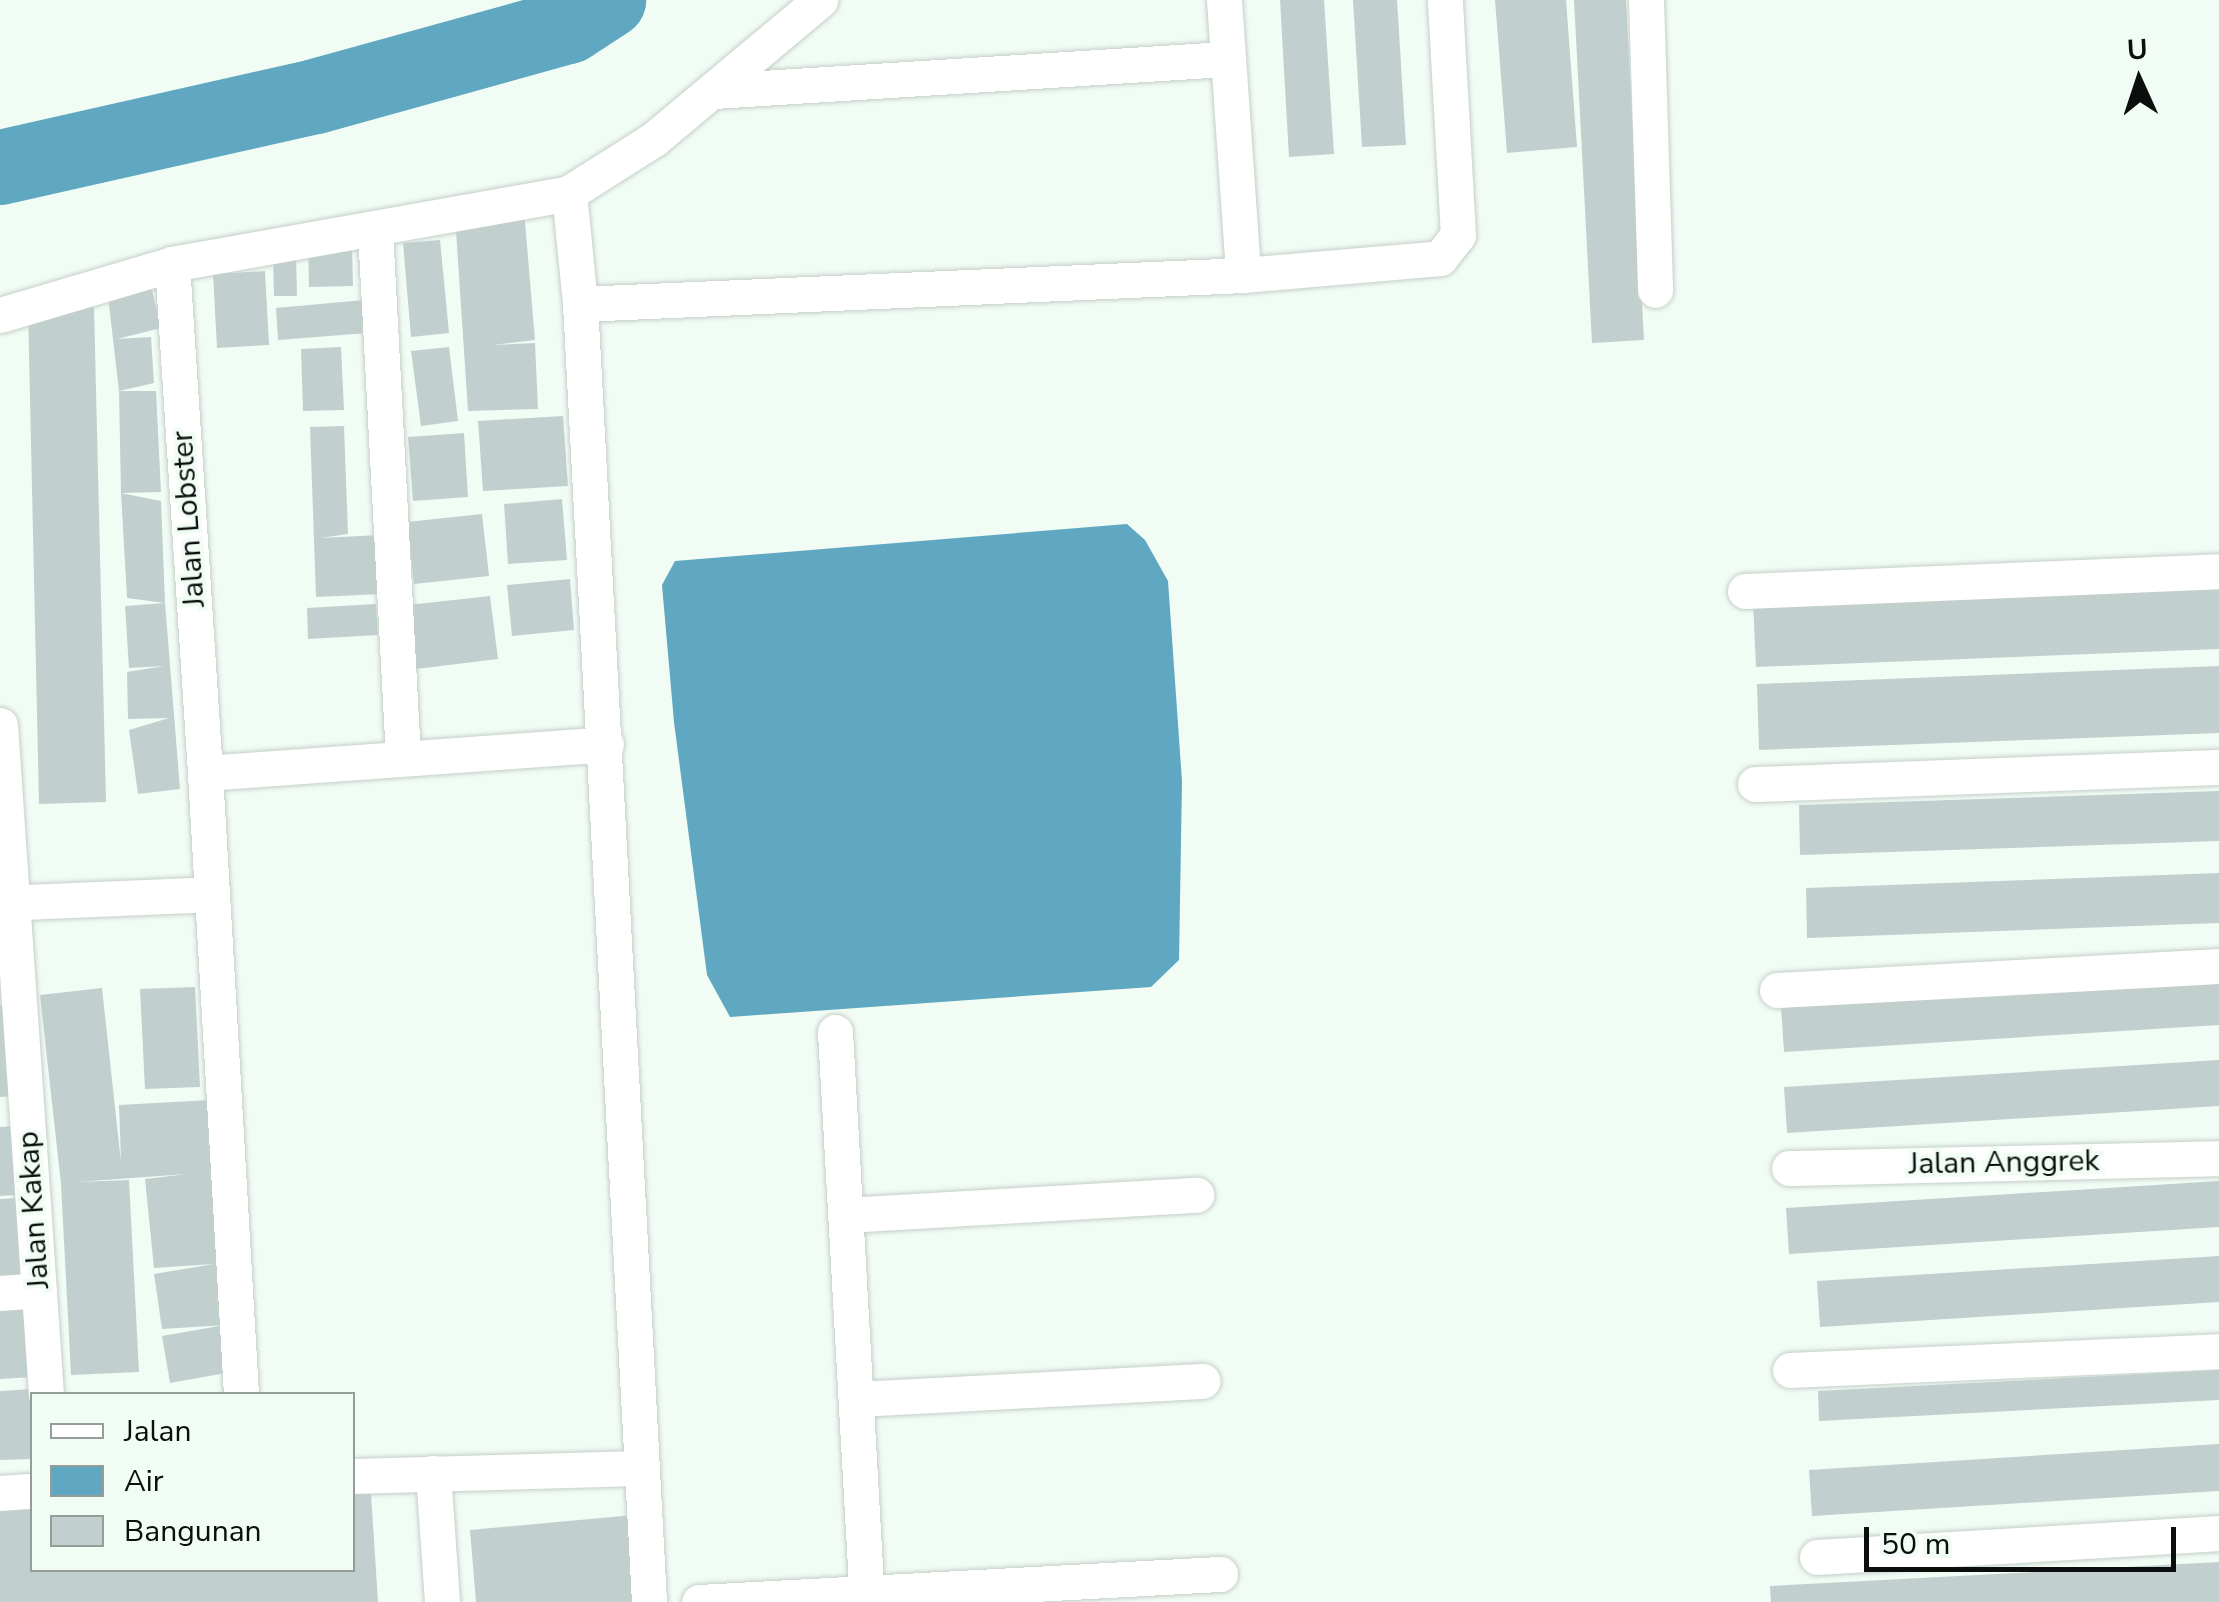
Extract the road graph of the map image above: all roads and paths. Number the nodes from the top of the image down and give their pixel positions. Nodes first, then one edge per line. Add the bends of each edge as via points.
1 (820, 0) edge
2 (1224, 0) edge
3 (1445, 0) edge
4 (1646, 0) edge
5 (1225, 58) junction
6 (714, 91) junction
7 (569, 193) junction
8 (375, 230) junction
9 (172, 264) junction
10 (1243, 275) junction
11 (1655, 290) dead end
12 (580, 304) junction
13 (0, 315) edge
14 (2219, 571) edge
15 (1744, 591) dead end
16 (0, 726) edge
17 (606, 744) junction
18 (403, 758) junction
19 (2219, 767) edge
20 (206, 774) junction
21 (1755, 784) dead end
22 (211, 894) junction
23 (5, 903) edge
24 (2219, 966) edge
25 (1776, 990) dead end
26 (835, 1032) dead end
27 (13, 1104) edge
28 (2219, 1158) edge
29 (1789, 1168) dead end
30 (1196, 1195) dead end
31 (846, 1215) junction
32 (39, 1290) junction
33 (0, 1293) edge
34 (2219, 1351) edge
35 (1790, 1370) dead end
36 (1202, 1381) dead end
37 (46, 1392) edge
38 (242, 1392) edge
39 (856, 1400) junction
40 (640, 1468) junction
41 (433, 1473) junction
42 (355, 1476) edge
43 (30, 1491) edge
44 (0, 1493) edge
45 (2219, 1533) edge
46 (1817, 1558) dead end
47 (1220, 1574) dead end
48 (867, 1597) edge
49 (442, 1602) edge
50 (649, 1602) edge
51 (699, 1602) edge

1 - 6 street
2 - 5 street
3 - 10 street via 1458,235 1450,250 1426,262
4 - 11 street
5 - 6 street
5 - 10 street
6 - 7 street
7 - 8 street
7 - 12 street
8 - 9 street
8 - 18 street
9 - 13 street
9 - 20 street, Jalan Lobster
10 - 12 street
12 - 17 street
14 - 15 street
16 - 23 street, Jalan Kakap
17 - 18 street
17 - 40 street
18 - 20 street
19 - 21 street
20 - 22 street, Jalan Lobster
22 - 23 street
22 - 38 street, Jalan Lobster
23 - 27 street, Jalan Kakap
24 - 25 street
26 - 31 street
27 - 32 street, Jalan Kakap
28 - 29 street, Jalan Anggrek
30 - 31 street
31 - 39 street
32 - 33 street
32 - 37 street, Jalan Kakap
34 - 35 street
36 - 39 street
39 - 48 street
40 - 41 street
40 - 50 street
41 - 42 street
41 - 49 street
43 - 44 street
45 - 46 street
47 - 48 street
48 - 51 street

